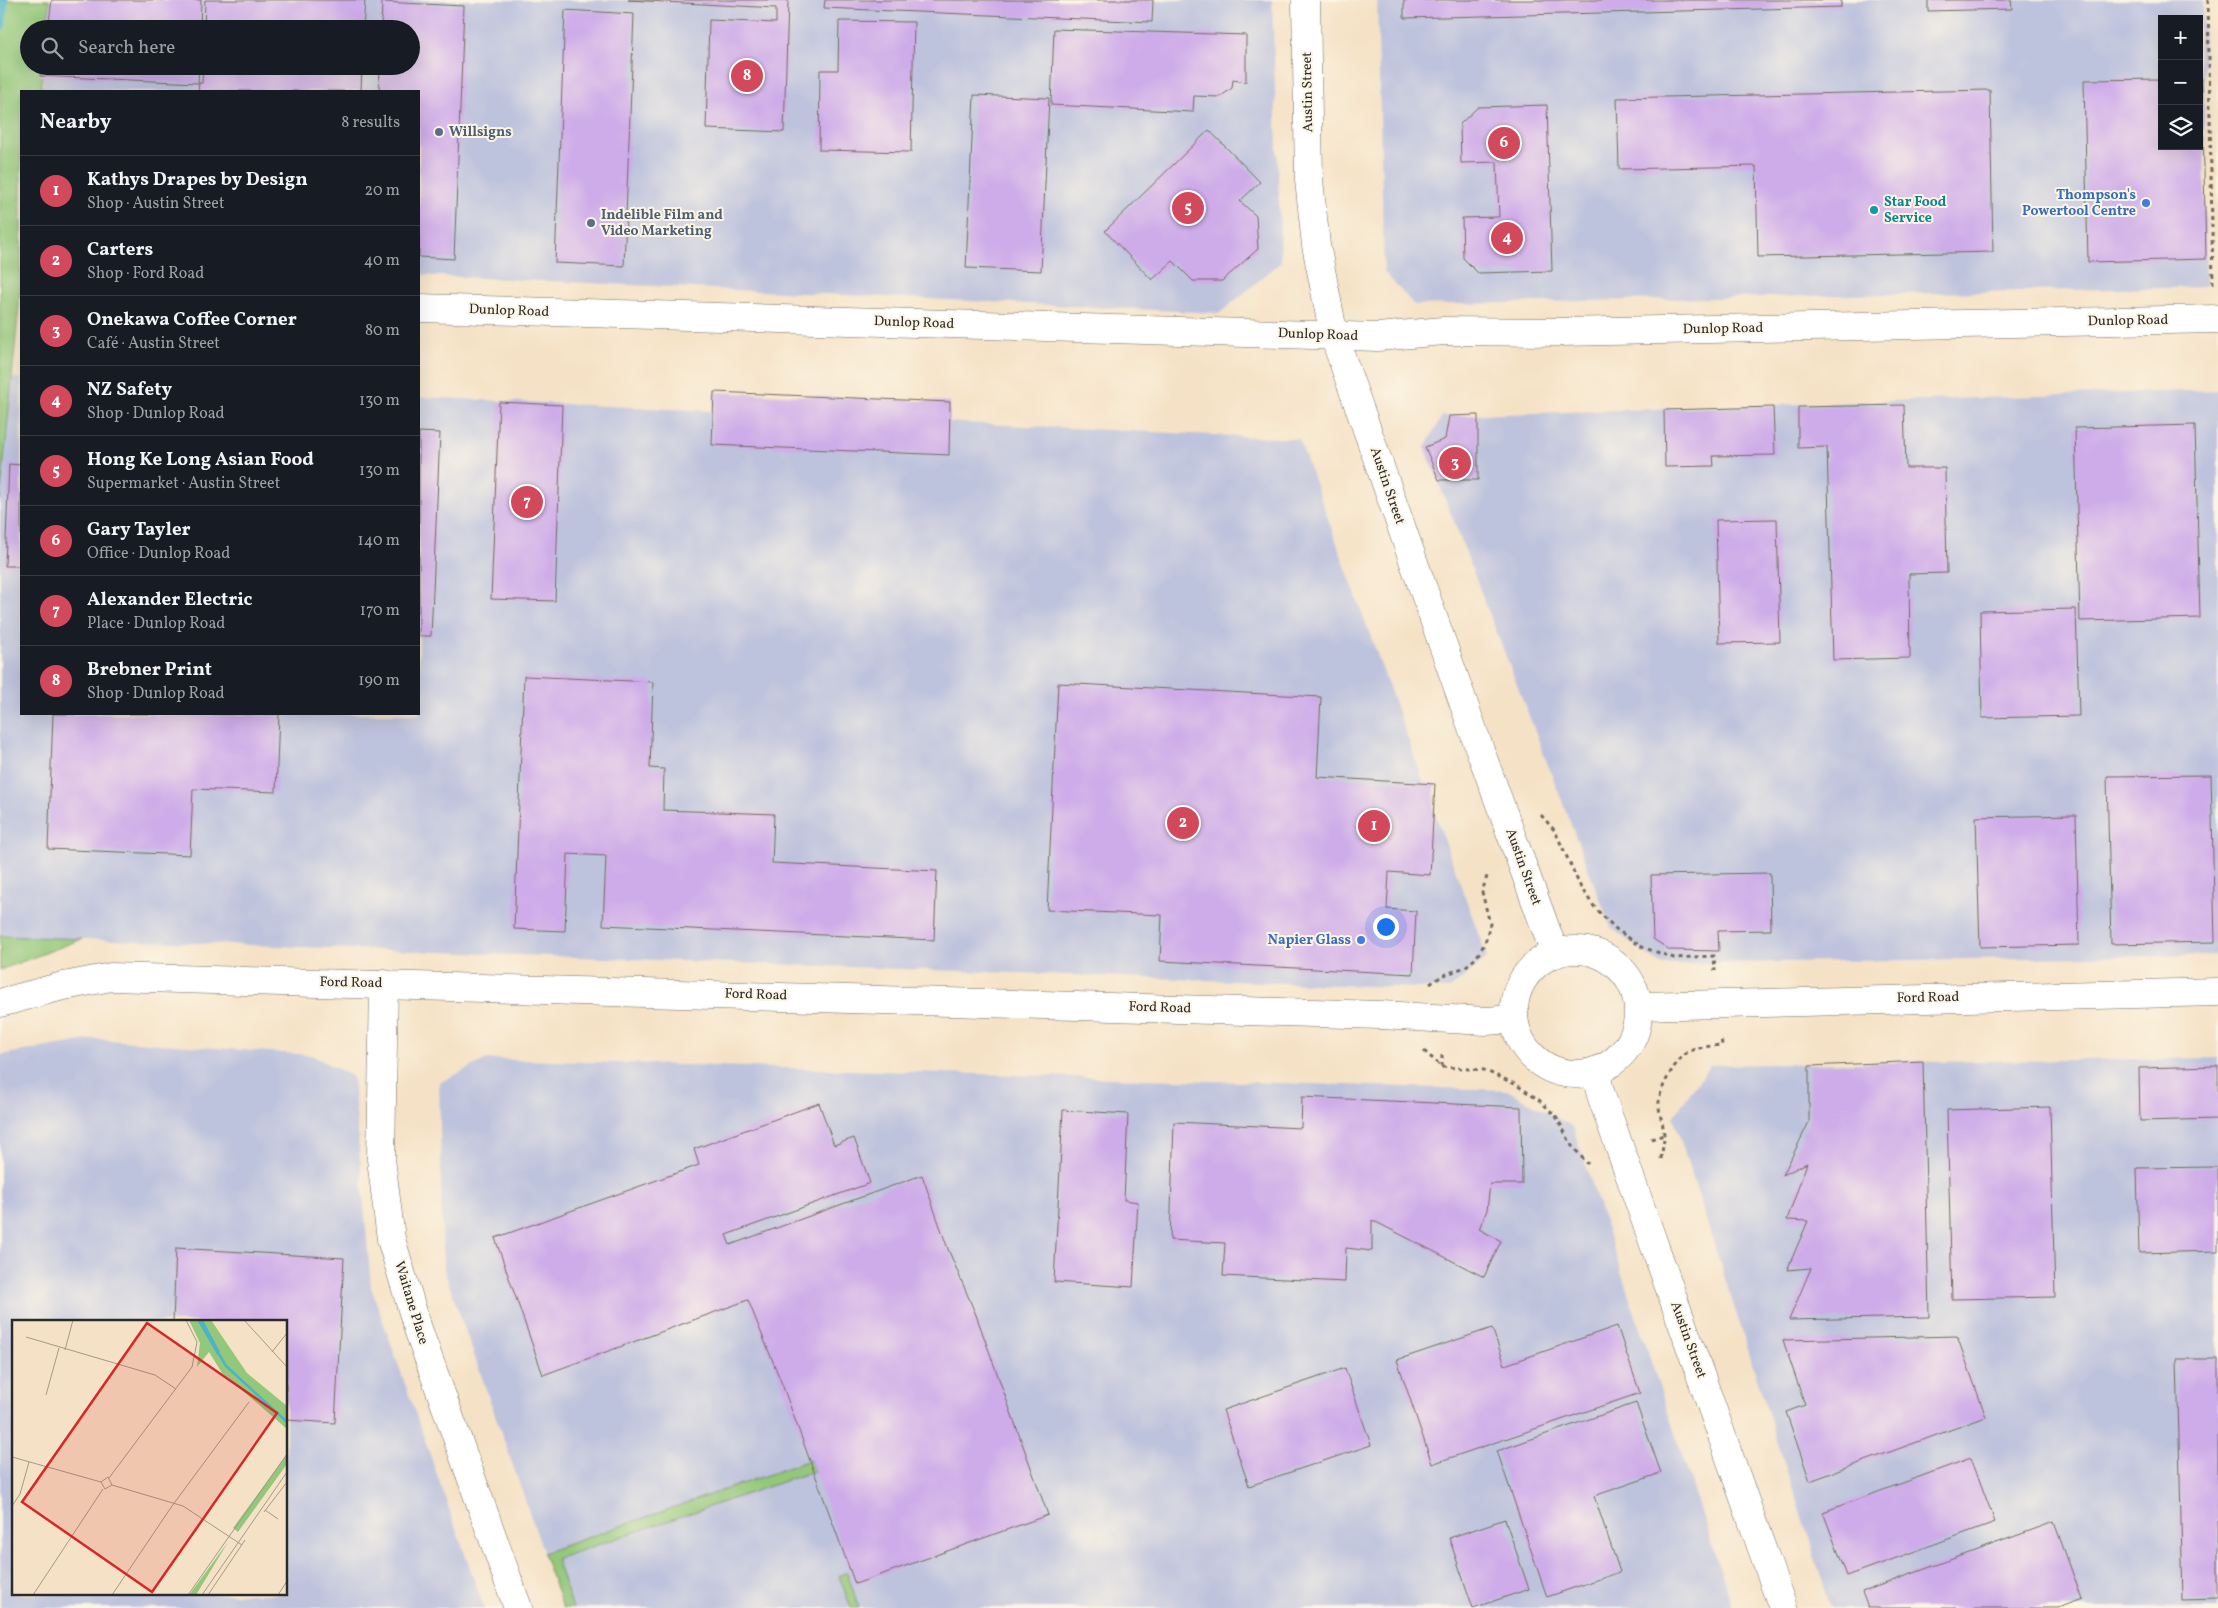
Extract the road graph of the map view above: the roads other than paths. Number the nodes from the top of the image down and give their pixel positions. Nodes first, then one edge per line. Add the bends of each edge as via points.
1 (1306, 0) edge
2 (420, 308) edge
3 (2216, 319) edge
4 (1334, 336) junction
5 (1555, 954) junction
6 (384, 984) junction
7 (2218, 992) edge
8 (0, 1003) edge
9 (1638, 1006) junction
10 (1514, 1019) junction
11 (1596, 1071) junction
12 (518, 1608) edge
13 (1783, 1608) edge

1 - 4 street, Austin Street via 1309,180 1316,245
2 - 4 street, Dunlop Road
3 - 4 street, Dunlop Road via 1560,332 1443,331 1378,337
4 - 5 street, Austin Street
5 - 9 street via 1573,950 1592,952 1609,960 1624,972
5 - 10 street via 1537,964 1523,980 1515,999
6 - 8 street, Ford Road via 111,976
6 - 10 street, Ford Road via 1486,1021
6 - 12 street, Waitane Place via 381,1159 391,1239 418,1328
7 - 9 street, Ford Road
9 - 11 street via 1638,1023 1623,1053
10 - 11 street via 1528,1053 1542,1065 1577,1075
11 - 13 street, Austin Street via 1601,1095

